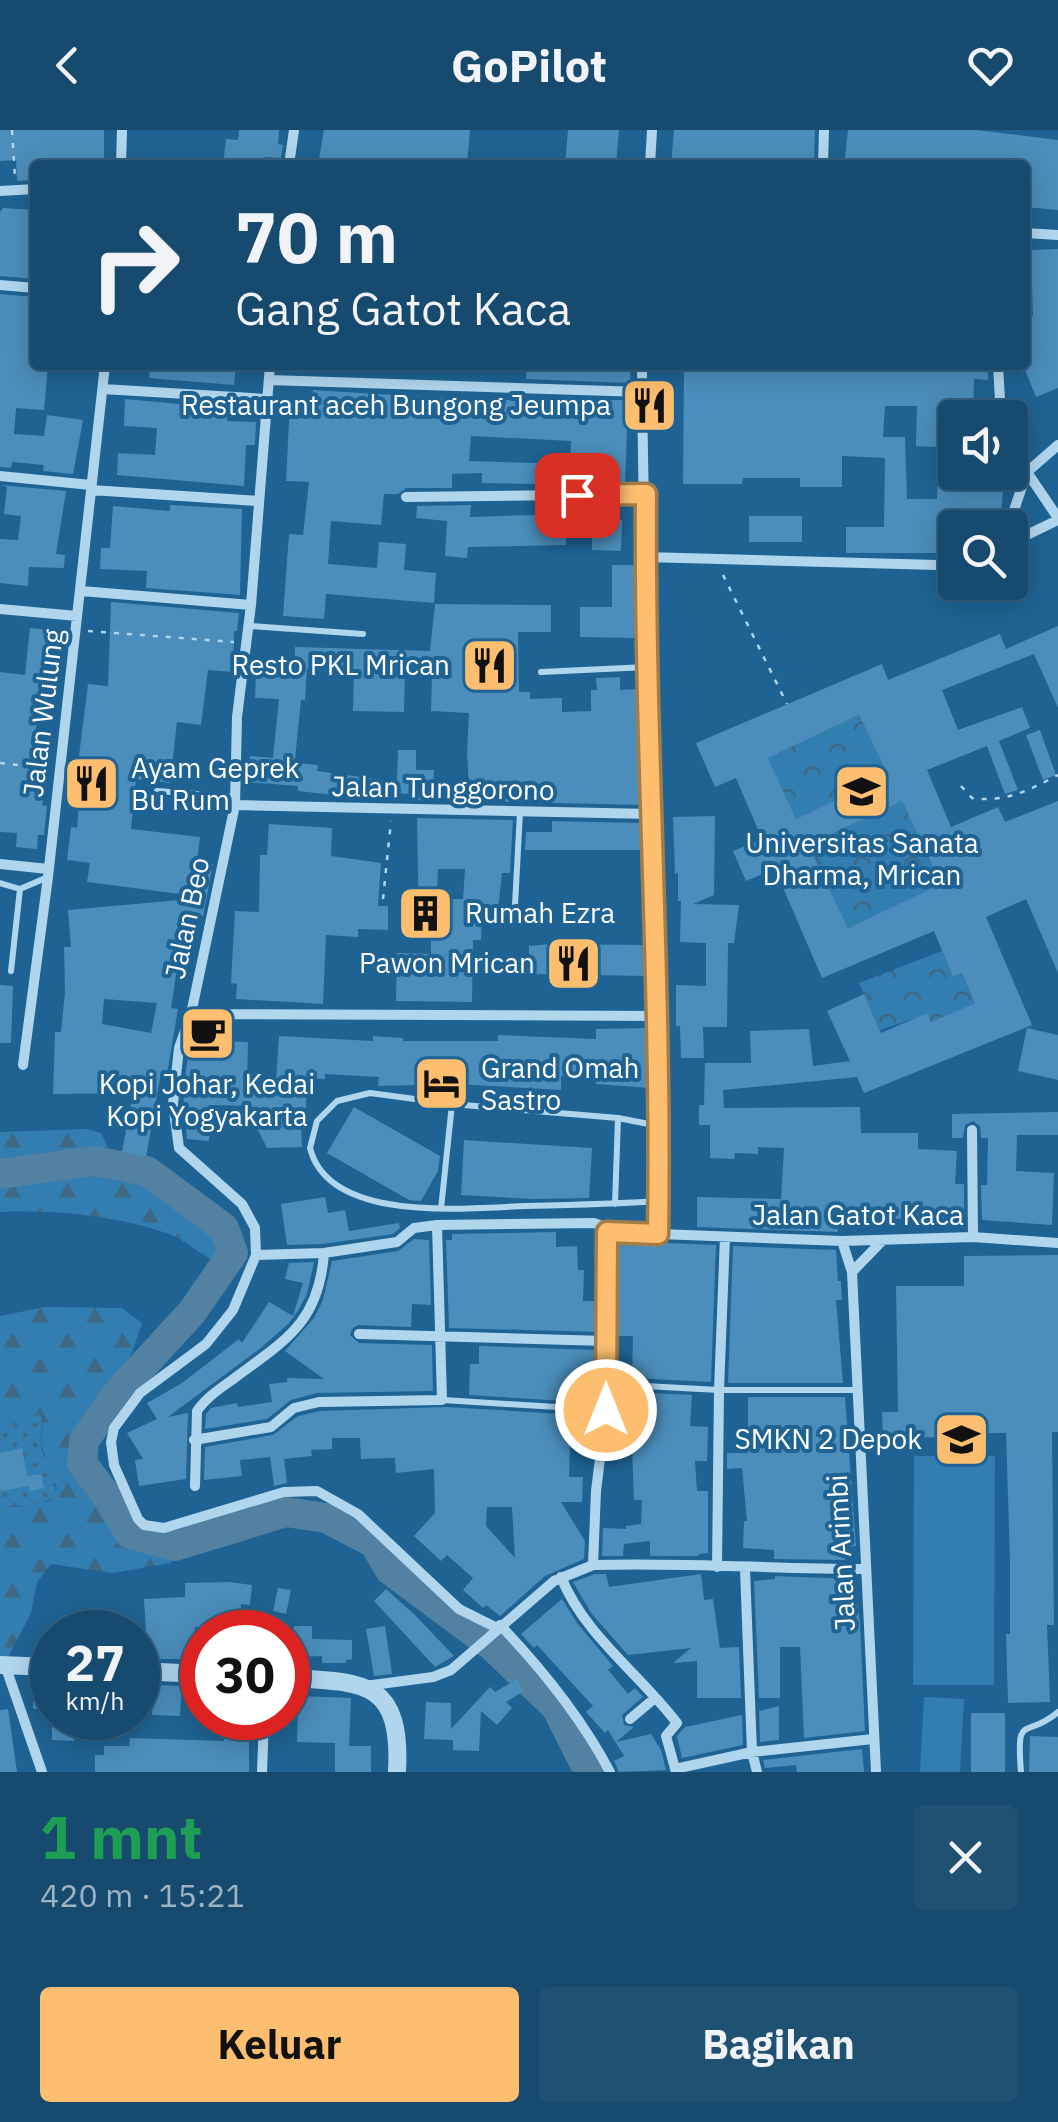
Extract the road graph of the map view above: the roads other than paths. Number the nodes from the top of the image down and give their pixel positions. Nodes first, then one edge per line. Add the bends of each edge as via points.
1 (122, 130) edge
2 (294, 130) edge
3 (652, 130) edge
4 (824, 130) edge
5 (121, 160) edge
6 (290, 160) edge
7 (650, 160) edge
8 (823, 160) edge
9 (30, 190) edge
10 (0, 191) edge
11 (1030, 233) edge
12 (1058, 235) edge
13 (0, 286) edge
14 (30, 288) edge
15 (105, 370) edge
16 (269, 370) edge
17 (642, 370) edge
18 (998, 370) edge
19 (268, 380) junction
20 (103, 389) junction
21 (642, 392) junction
22 (267, 399) junction
23 (999, 400) edge
24 (1058, 445) edge
25 (1028, 471) edge
26 (1028, 474) edge
27 (0, 476) edge
28 (91, 488) junction
29 (646, 494) junction
30 (406, 497) dead end
31 (258, 502) junction
32 (1058, 519) edge
33 (1028, 534) edge
34 (645, 558) junction
35 (938, 564) edge
36 (81, 591) junction
37 (251, 605) junction
38 (0, 609) edge
39 (77, 616) junction
40 (248, 626) junction
41 (362, 634) dead end
42 (648, 667) junction
43 (542, 672) dead end
44 (156, 792) dead end
45 (235, 801) junction
46 (520, 812) junction
47 (651, 814) junction
48 (0, 864) edge
49 (48, 873) junction
50 (0, 882) edge
51 (20, 889) junction
52 (515, 905) dead end
53 (11, 971) dead end
54 (191, 1014) junction
55 (659, 1016) junction
56 (23, 1065) dead end
57 (452, 1104) junction
58 (618, 1118) junction
59 (660, 1127) junction
60 (972, 1130) dead end
61 (659, 1201) junction
62 (614, 1204) junction
63 (441, 1209) junction
64 (437, 1224) junction
65 (607, 1232) junction
66 (658, 1234) junction
67 (725, 1236) junction
68 (973, 1238) junction
69 (842, 1240) junction
70 (883, 1240) junction
71 (1058, 1243) edge
72 (324, 1252) junction
73 (256, 1255) junction
74 (852, 1272) junction
75 (360, 1334) dead end
76 (440, 1336) junction
77 (606, 1341) junction
78 (606, 1384) junction
79 (719, 1390) junction
80 (856, 1390) junction
81 (442, 1400) junction
82 (606, 1410) junction
83 (194, 1440) junction
84 (195, 1486) dead end
85 (592, 1565) junction
86 (717, 1567) junction
87 (744, 1569) junction
88 (864, 1569) junction
89 (561, 1577) junction
90 (499, 1627) junction
91 (3, 1665) edge
92 (30, 1666) edge
93 (310, 1679) edge
94 (364, 1686) junction
95 (655, 1698) junction
96 (1058, 1712) edge
97 (630, 1719) dead end
98 (873, 1739) junction
99 (263, 1740) edge
100 (752, 1752) junction
101 (676, 1771) edge
102 (42, 1772) edge
103 (262, 1772) edge
104 (396, 1772) edge
105 (610, 1772) edge
106 (757, 1772) edge
107 (876, 1772) edge
108 (1021, 1772) edge

1 - 5 street
2 - 6 street
3 - 7 street
4 - 8 street
9 - 10 street
11 - 12 street
13 - 14 street
15 - 20 street, Jalan Wulung
16 - 19 street, Jalan Beo
17 - 21 street
18 - 23 street
19 - 21 street
19 - 22 street, Jalan Beo
20 - 22 street
20 - 28 street, Jalan Wulung
21 - 29 street
22 - 31 street, Jalan Beo
24 - 25 street
26 - 32 street
27 - 28 street
28 - 31 street
28 - 36 street, Jalan Wulung
29 - 30 street
29 - 34 street
31 - 37 street, Jalan Beo
32 - 33 street
34 - 35 street
34 - 42 street
36 - 37 street
36 - 39 street, Jalan Wulung
37 - 40 street, Jalan Beo
38 - 39 street
39 - 49 street, Jalan Wulung
40 - 41 lane
40 - 45 street, Jalan Beo
42 - 43 lane
42 - 47 street
44 - 45 lane
45 - 46 street, Jalan Tunggorono
45 - 54 street, Jalan Beo
46 - 47 street, Jalan Tunggorono
46 - 52 lane
47 - 55 street
48 - 49 street
49 - 51 lane
49 - 56 street, Jalan Wulung
50 - 51 lane
51 - 53 lane
54 - 55 street, Jalan Beo
54 - 73 street via 173,1076 176,1138 182,1152 242,1204 255,1228
55 - 59 street
57 - 58 lane
57 - 63 lane
57 - 63 lane via 353,1096 337,1101 318,1121 310,1148 324,1176 357,1195
58 - 59 lane
58 - 62 lane
59 - 61 street
60 - 68 street
61 - 62 lane
61 - 66 street
62 - 63 lane
64 - 65 street, Jalan Gatot Kaca via 594,1223
64 - 72 street via 414,1228 397,1242
64 - 76 street
65 - 66 street, Jalan Gatot Kaca
65 - 77 street
66 - 67 street, Jalan Gatot Kaca
67 - 69 street, Jalan Gatot Kaca
67 - 79 street
68 - 70 street, Jalan Gatot Kaca
68 - 71 street, Jalan Gatot Kaca
69 - 70 street, Jalan Gatot Kaca
69 - 74 street, Jalan Arimbi
70 - 74 street
72 - 73 street
72 - 83 street via 321,1281 303,1322 200,1406
73 - 90 street via 233,1310 206,1344 140,1393 114,1428 114,1464 138,1519 164,1528 294,1490 327,1494 372,1525 460,1609
74 - 80 street, Jalan Arimbi
75 - 76 street
76 - 77 street
76 - 81 street
77 - 78 street
78 - 79 lane
78 - 82 street
79 - 80 lane
79 - 86 street
80 - 88 street, Jalan Arimbi
81 - 82 lane
81 - 83 street via 320,1402 294,1408 270,1428
82 - 85 street
83 - 84 street
85 - 86 street
85 - 89 street
86 - 87 street
87 - 88 street
87 - 100 street
88 - 98 street, Jalan Arimbi
89 - 90 street
89 - 95 street via 589,1628
90 - 94 street via 451,1670
90 - 105 street via 541,1668
91 - 92 street
91 - 102 street
93 - 94 street
94 - 104 street via 394,1721
95 - 97 street
95 - 101 street via 677,1723 666,1736
96 - 108 lane via 1023,1730
98 - 100 street
98 - 107 street, Jalan Arimbi
99 - 103 street
100 - 101 street
100 - 106 street

